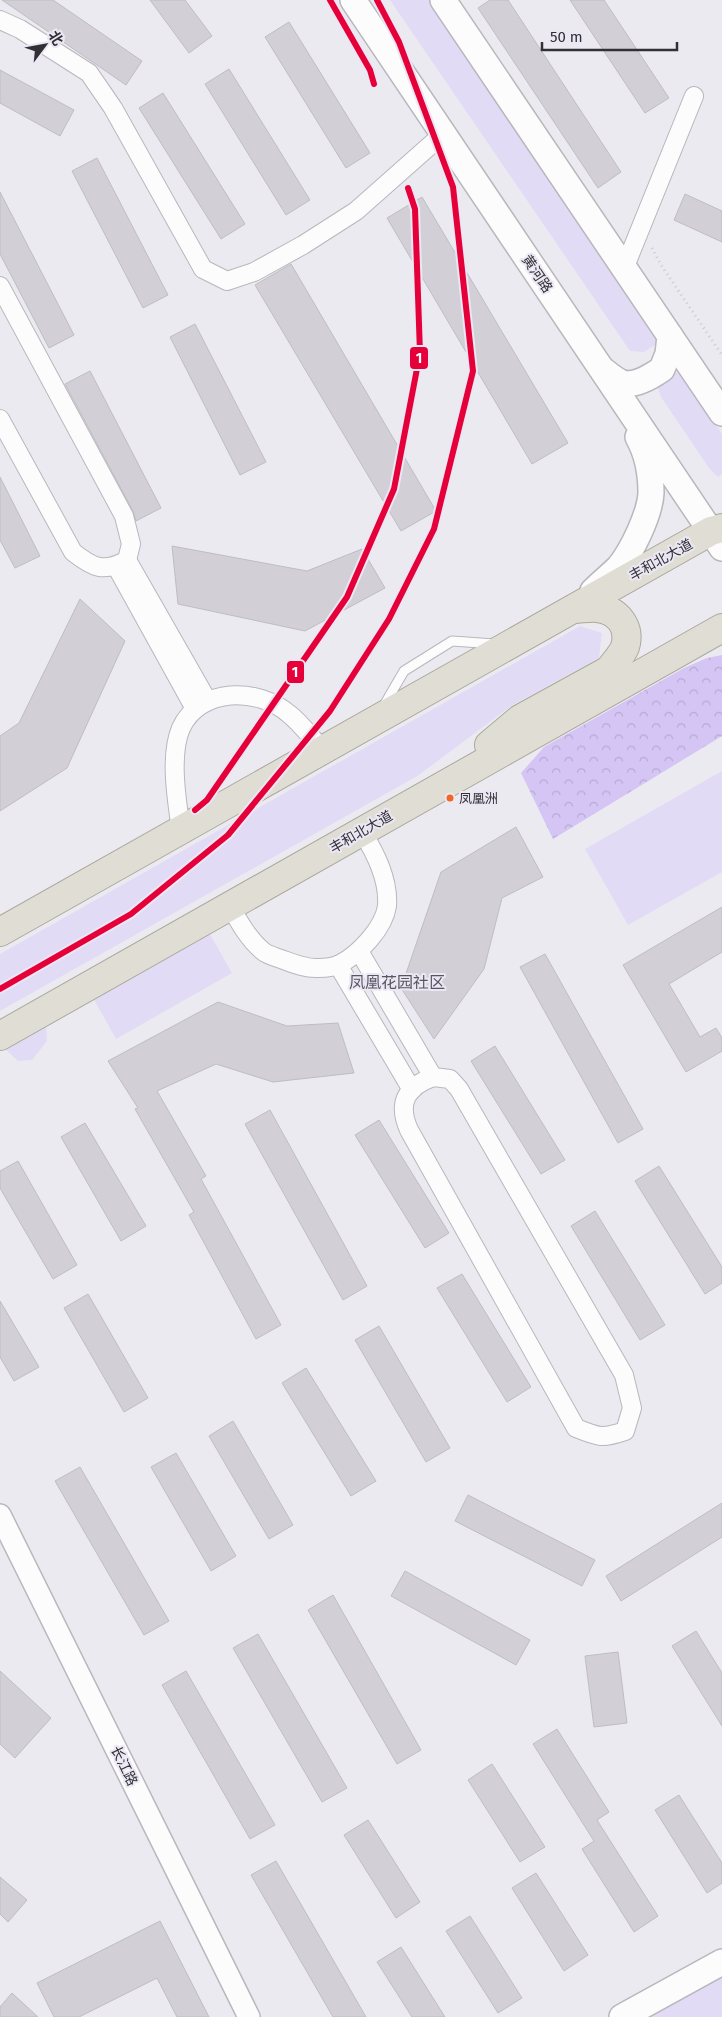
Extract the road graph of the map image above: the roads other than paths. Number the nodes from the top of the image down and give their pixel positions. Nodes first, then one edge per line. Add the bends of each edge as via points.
1 (353, 0) edge
2 (443, 0) edge
3 (0, 20) edge
4 (694, 96) dead end
5 (443, 134) junction
6 (624, 269) junction
7 (0, 286) edge
8 (670, 336) junction
9 (603, 370) junction
10 (722, 383) edge
11 (722, 413) edge
12 (0, 419) edge
13 (718, 536) edge
14 (122, 563) junction
15 (722, 608) edge
16 (574, 609) junction
17 (722, 628) edge
18 (609, 670) junction
19 (201, 704) junction
20 (322, 750) junction
21 (429, 793) junction
22 (181, 830) junction
23 (362, 831) junction
24 (230, 906) junction
25 (0, 932) edge
26 (359, 951) junction
27 (338, 965) junction
28 (0, 1036) edge
29 (433, 1077) junction
30 (412, 1090) junction
31 (0, 1515) edge
32 (722, 1962) edge
33 (248, 2017) edge
34 (622, 2017) edge

1 - 5 main road, 黄河路
2 - 6 main road
3 - 5 street via 20,29 89,73 113,108 204,270 227,281 254,272 356,211
4 - 6 street
5 - 9 main road, 黄河路
6 - 8 main road
7 - 14 street via 124,516 131,544
8 - 9 main road via 662,369 648,378 622,383
8 - 10 main road
8 - 11 main road
9 - 13 main road, 黄河路
9 - 16 main road via 646,452 651,494 646,516 619,567
12 - 14 street via 73,552 99,569
13 - 16 highway, 丰和北大道
14 - 19 street
15 - 18 highway
16 - 18 highway via 598,608 621,619 628,634 624,649
16 - 20 highway, 丰和北大道
17 - 21 highway, 丰和北大道
18 - 21 highway via 520,719
19 - 20 street via 240,695 265,699 289,713
19 - 22 street via 181,728 176,750
20 - 22 highway, 丰和北大道
21 - 23 highway, 丰和北大道
22 - 25 highway, 丰和北大道
23 - 24 highway, 丰和北大道
23 - 26 street via 382,872 387,908 372,936
24 - 27 street via 242,928 264,953 316,968
24 - 28 highway, 丰和北大道
26 - 27 street
26 - 29 street
27 - 30 street
29 - 30 street
29 - 30 street via 450,1079 459,1089 624,1375 632,1408 625,1431 596,1436 576,1428 408,1130 403,1116 405,1099
31 - 33 street, 长江路
32 - 34 main road

